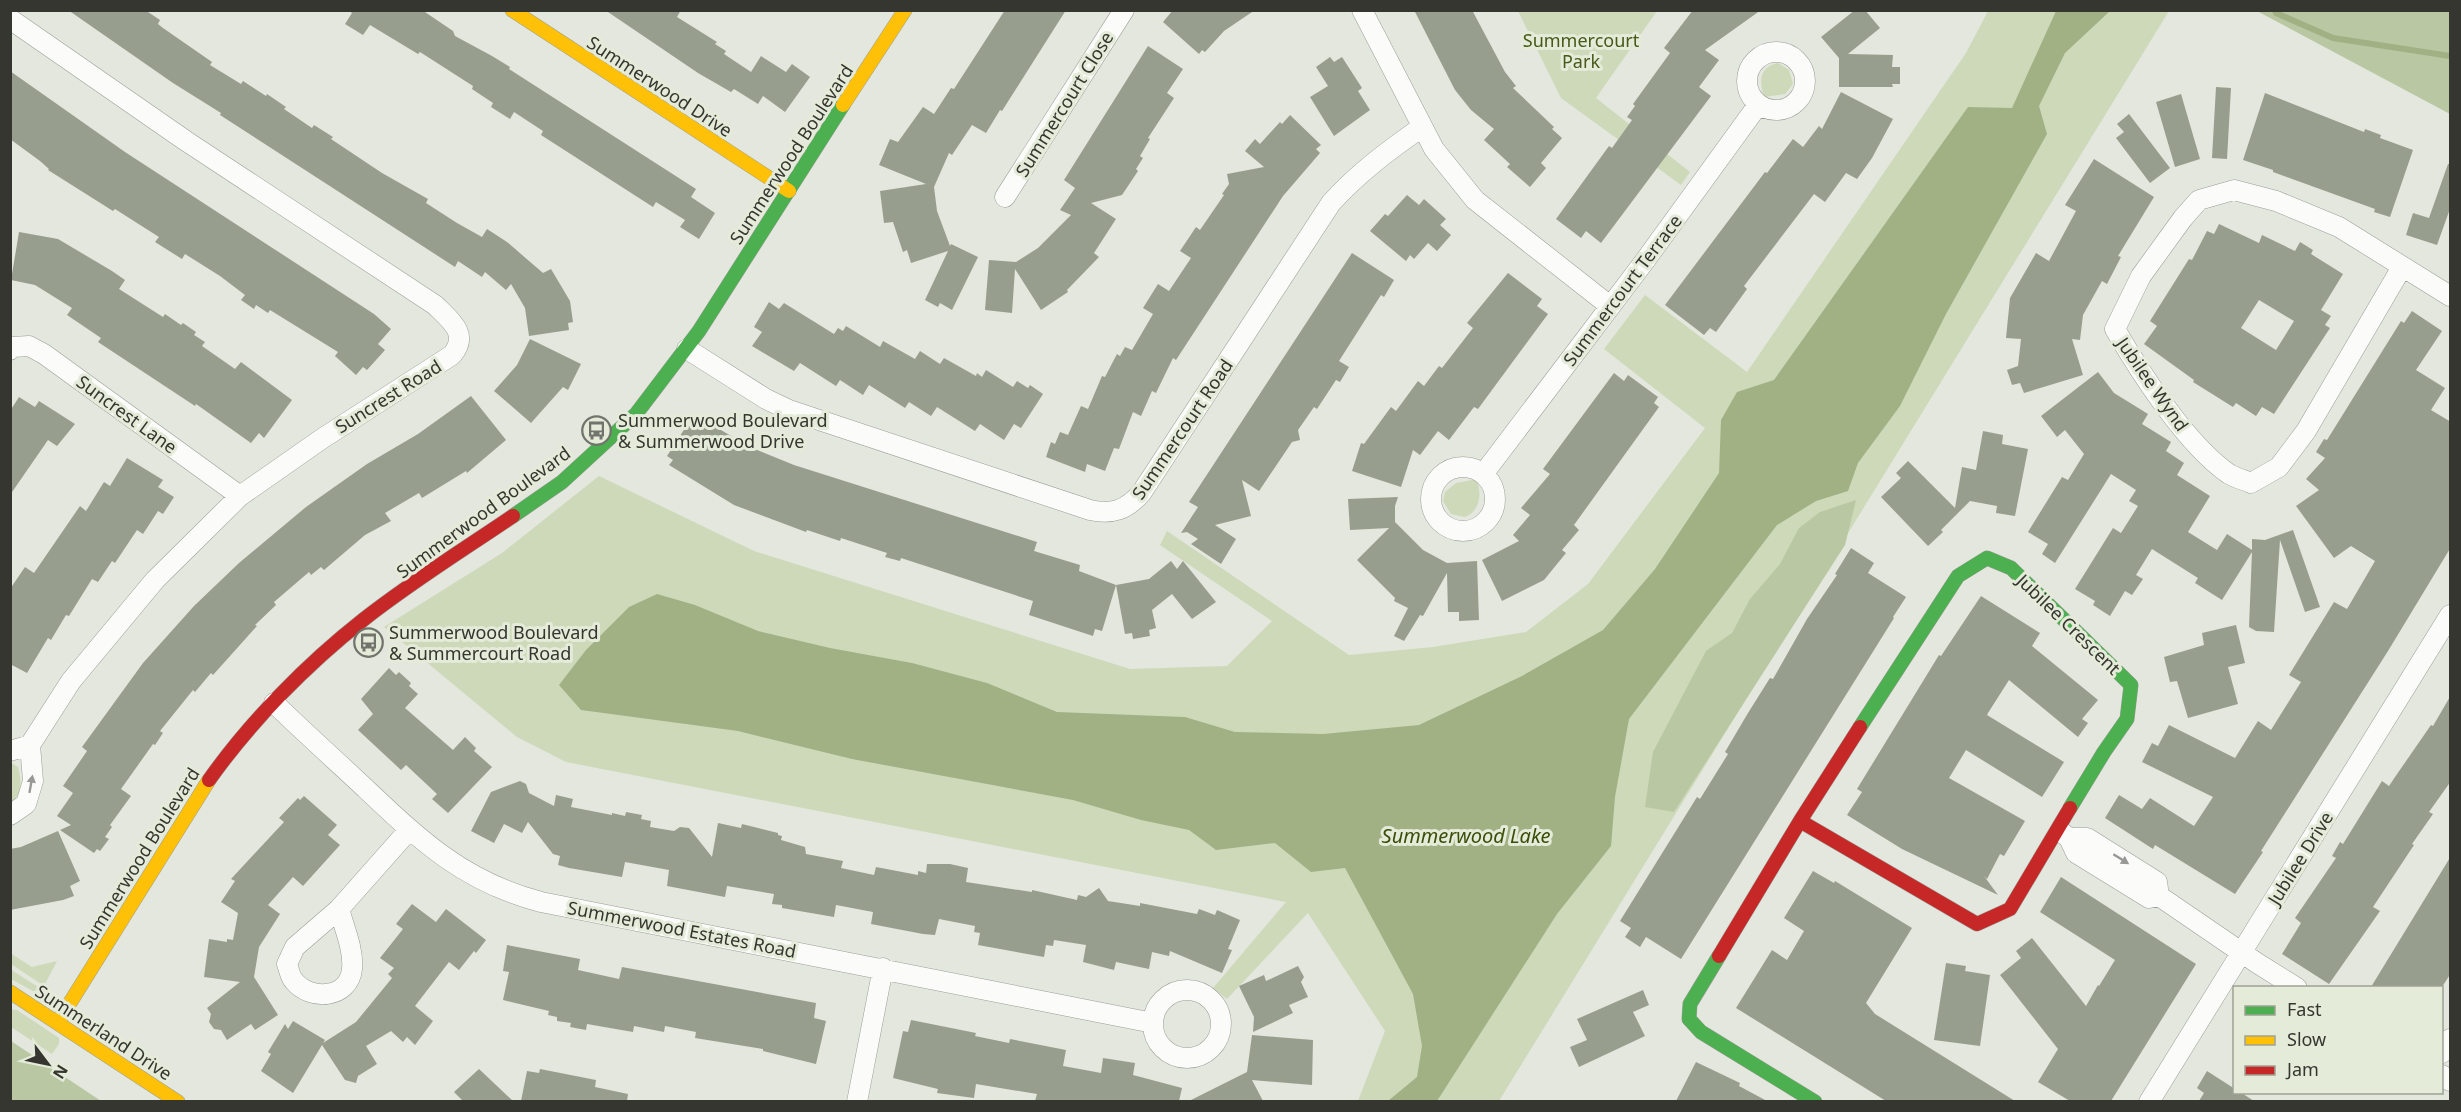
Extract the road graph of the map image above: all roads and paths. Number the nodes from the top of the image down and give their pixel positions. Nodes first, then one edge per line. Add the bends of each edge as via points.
1 (512, 10) edge
2 (905, 10) edge
3 (1124, 10) edge
4 (1362, 10) edge
5 (10, 19) edge
6 (1758, 105) dead end
7 (1422, 127) junction
8 (789, 191) junction
9 (1005, 197) dead end
10 (2402, 267) junction
11 (2451, 296) edge
12 (1610, 306) junction
13 (10, 350) edge
14 (687, 350) junction
15 (1484, 473) dead end
16 (240, 496) junction
17 (2451, 615) edge
18 (274, 703) junction
19 (30, 745) junction
20 (10, 751) edge
21 (10, 815) edge
22 (1800, 821) junction
23 (409, 830) junction
24 (2063, 834) junction
25 (339, 909) dead end
26 (2241, 952) junction
27 (883, 968) junction
28 (2295, 986) edge
29 (10, 992) edge
30 (58, 1022) junction
31 (1153, 1023) dead end
32 (178, 1101) edge
33 (857, 1101) edge
34 (1815, 1101) edge
35 (2149, 1101) edge

1 - 8 street, Summerwood Drive
2 - 8 street, Summerwood Boulevard
3 - 9 street, Summercourt Close
4 - 7 street
5 - 16 street, Suncrest Road via 435,305 457,327 458,348 452,355
6 - 12 street, Summercourt Terrace
7 - 12 street via 1434,149 1475,200
7 - 14 street, Summercourt Road via 1377,158 1331,203 1142,492 1121,510 1090,510 816,420 766,399
8 - 14 street, Summerwood Boulevard
10 - 10 street, Jubilee Wynd via 2339,227 2276,201 2234,190 2199,200 2183,218 2140,276 2115,329 2137,367 2207,457 2232,476 2251,483 2279,467 2306,431
10 - 11 street, Jubilee Wynd
12 - 15 street, Summercourt Terrace
13 - 16 street, Suncrest Lane via 29,346 44,354
14 - 18 street, Summerwood Boulevard via 636,414 562,482 364,619
16 - 19 street, Suncrest Road via 118,622 71,681
17 - 26 street, Jubilee Drive
18 - 23 street, Summerwood Estates Road
18 - 30 street, Summerwood Boulevard via 220,765 192,805
19 - 20 street
21 -> 19 street via 26,804 33,781
22 - 24 street, Jubilee Crescent via 1977,924 2010,909
22 - 24 street, Jubilee Crescent via 1958,576 1987,558 2011,568 2131,685 2127,719 2104,752
22 - 34 street, Jubilee Crescent via 1690,1004 1689,1018 1701,1032
23 - 25 street
23 - 27 street, Summerwood Estates Road via 455,866 517,896
24 - 26 street via 2087,838 2157,882 2159,896
26 - 28 street
26 - 35 street, Jubilee Drive
27 - 31 street, Summerwood Estates Road
27 - 33 street
29 - 30 street, Summerland Drive
30 - 32 street, Summerland Drive

